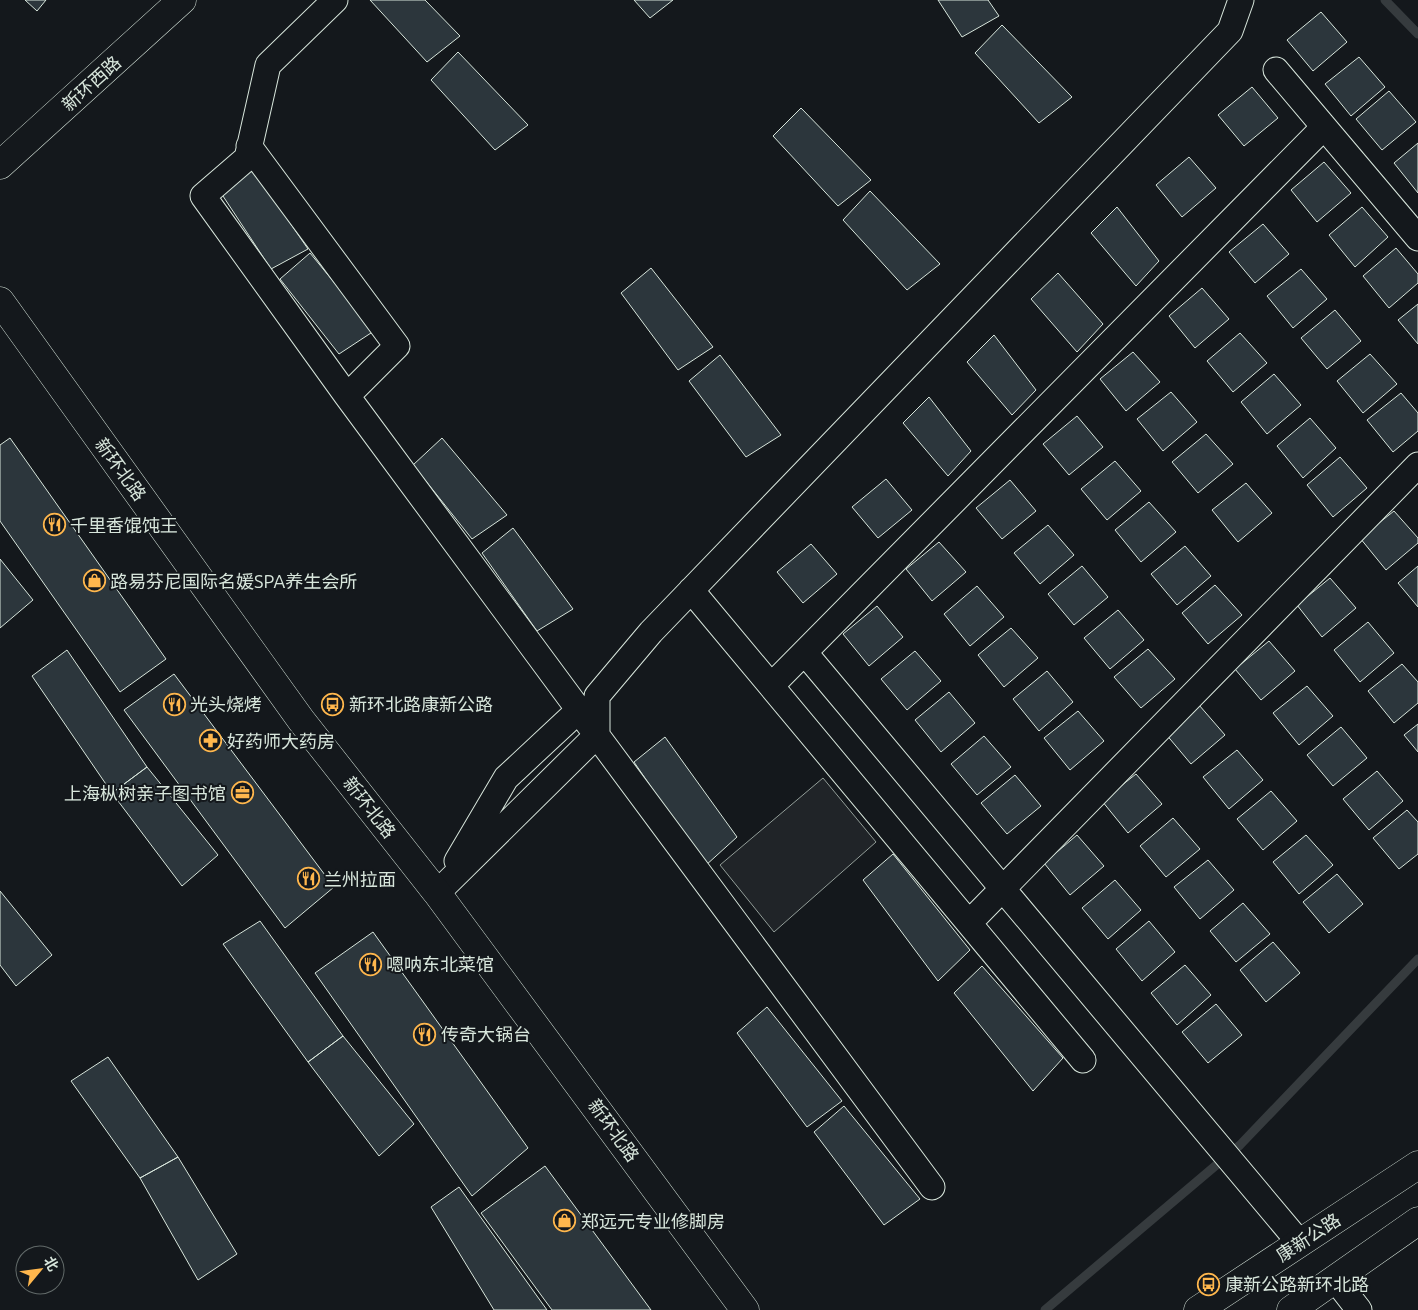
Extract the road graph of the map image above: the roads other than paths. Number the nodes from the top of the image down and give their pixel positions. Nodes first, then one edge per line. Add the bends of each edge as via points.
1 (182, 0) edge
2 (335, 0) edge
3 (1241, 0) edge
4 (1276, 70) dead end
5 (1323, 128) junction
6 (249, 146) junction
7 (0, 165) edge
8 (1418, 238) edge
9 (0, 300) edge
10 (346, 396) junction
11 (1418, 465) edge
12 (691, 590) junction
13 (805, 653) junction
14 (772, 686) junction
15 (578, 710) junction
16 (596, 735) junction
17 (1002, 888) junction
18 (437, 893) junction
19 (969, 923) junction
20 (1083, 1060) dead end
21 (1418, 1165) edge
22 (932, 1187) dead end
23 (1418, 1221) edge
24 (1299, 1242) junction
25 (1335, 1279) junction
26 (745, 1310) edge
27 (1198, 1310) edge
28 (1291, 1310) edge
29 (1359, 1310) edge

1 - 7 street, 新环西路
2 - 6 street via 268,65
3 - 12 street via 1230,31
4 - 5 street
5 - 8 street
5 - 13 street
6 - 10 street via 246,158 203,196
6 - 10 street via 397,346
9 - 18 street, 新环北路 via 301,720
10 - 15 street
11 - 17 street
12 - 14 street
12 - 16 street via 597,696
13 - 14 street
13 - 17 street
14 - 19 street
15 - 16 street
15 - 18 street via 506,778
16 - 18 street
16 - 22 street
17 - 19 street
17 - 24 street
18 - 26 street, 新环北路
19 - 20 street
21 - 24 street, 康新公路
23 - 25 street
24 - 27 street, 康新公路
25 - 28 street
25 - 29 street

